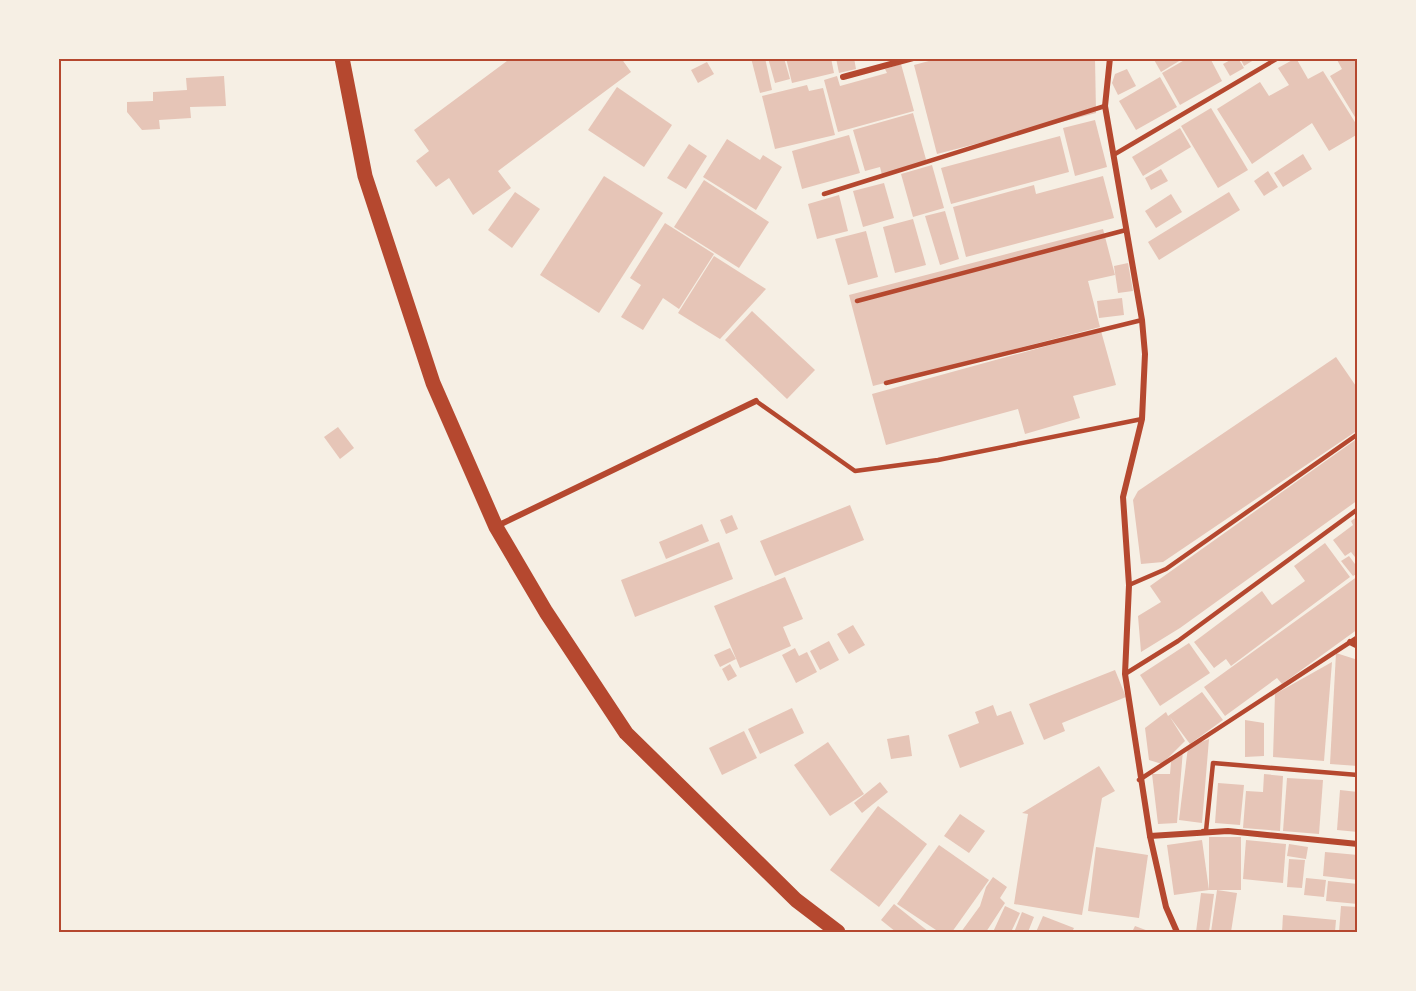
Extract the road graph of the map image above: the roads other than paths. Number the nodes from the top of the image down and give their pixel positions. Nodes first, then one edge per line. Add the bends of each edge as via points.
1 (342, 58) edge
2 (913, 58) edge
3 (1110, 58) edge
4 (1278, 58) edge
5 (843, 77) dead end
6 (1105, 106) junction
7 (1115, 154) junction
8 (824, 194) dead end
9 (1126, 230) junction
10 (857, 301) dead end
11 (1142, 320) junction
12 (886, 383) dead end
13 (756, 401) joint
14 (1142, 419) junction
15 (1358, 434) edge
16 (1358, 508) edge
17 (496, 527) junction
18 (1129, 585) junction
19 (1358, 636) edge
20 (1350, 642) junction
21 (1358, 646) edge
22 (1125, 674) junction
23 (1358, 775) edge
24 (1139, 780) junction
25 (1150, 836) junction
26 (1358, 844) edge
27 (838, 933) edge
28 (1177, 933) edge

1 - 17 main road via 365,176 433,384
2 - 5 street
3 - 6 street
4 - 7 lane
6 - 7 street
6 - 8 lane
7 - 9 street
9 - 10 lane
9 - 11 street
11 - 12 lane
11 - 14 street
13 - 14 lane via 855,471 938,460
13 - 17 street
14 - 18 street via 1123,497
15 - 18 lane via 1166,569
16 - 22 lane via 1178,641
17 - 27 main road via 546,612 626,733 796,900
18 - 22 street
19 - 20 lane
20 - 21 street
20 - 24 lane
22 - 24 street
23 - 25 lane via 1213,763 1206,831
24 - 25 street
25 - 26 street via 1228,831
25 - 28 street via 1166,908

